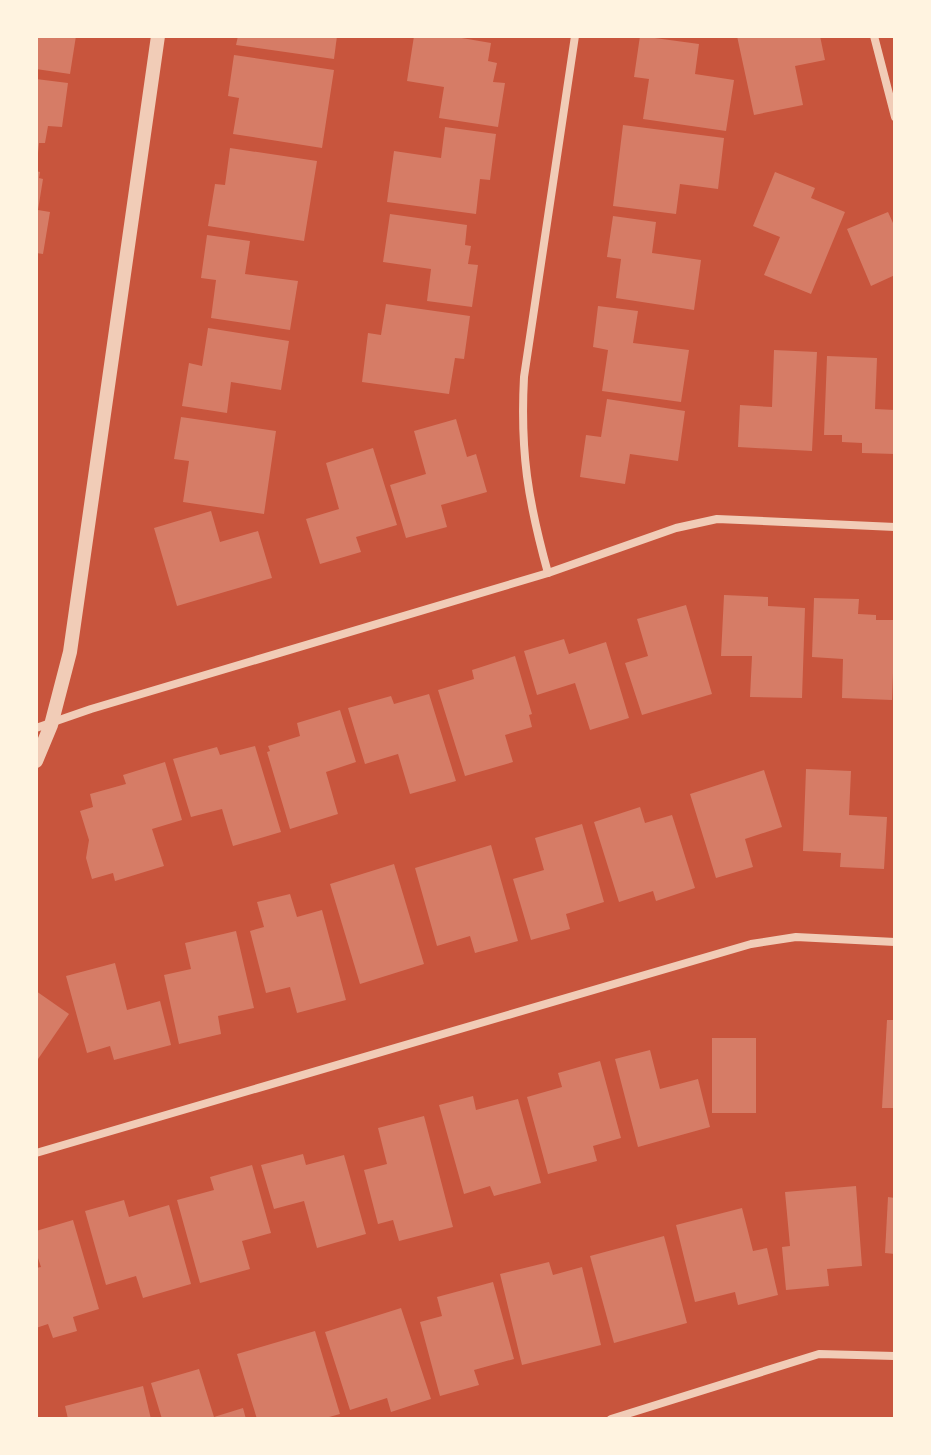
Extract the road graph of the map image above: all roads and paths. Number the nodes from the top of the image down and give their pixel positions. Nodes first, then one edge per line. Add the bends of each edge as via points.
1 (158, 36) edge
2 (575, 36) edge
3 (874, 36) edge
4 (895, 117) edge
5 (895, 527) edge
6 (548, 573) junction
7 (44, 727) edge
8 (36, 761) edge
9 (895, 942) edge
10 (36, 1153) edge
11 (895, 1356) edge
12 (611, 1419) edge

1 - 7 street via 70,652
2 - 6 street via 521,428 524,472
3 - 4 street
5 - 6 street via 717,519
6 - 7 street
7 - 8 street
9 - 10 street via 796,937 751,944
11 - 12 street via 819,1354

